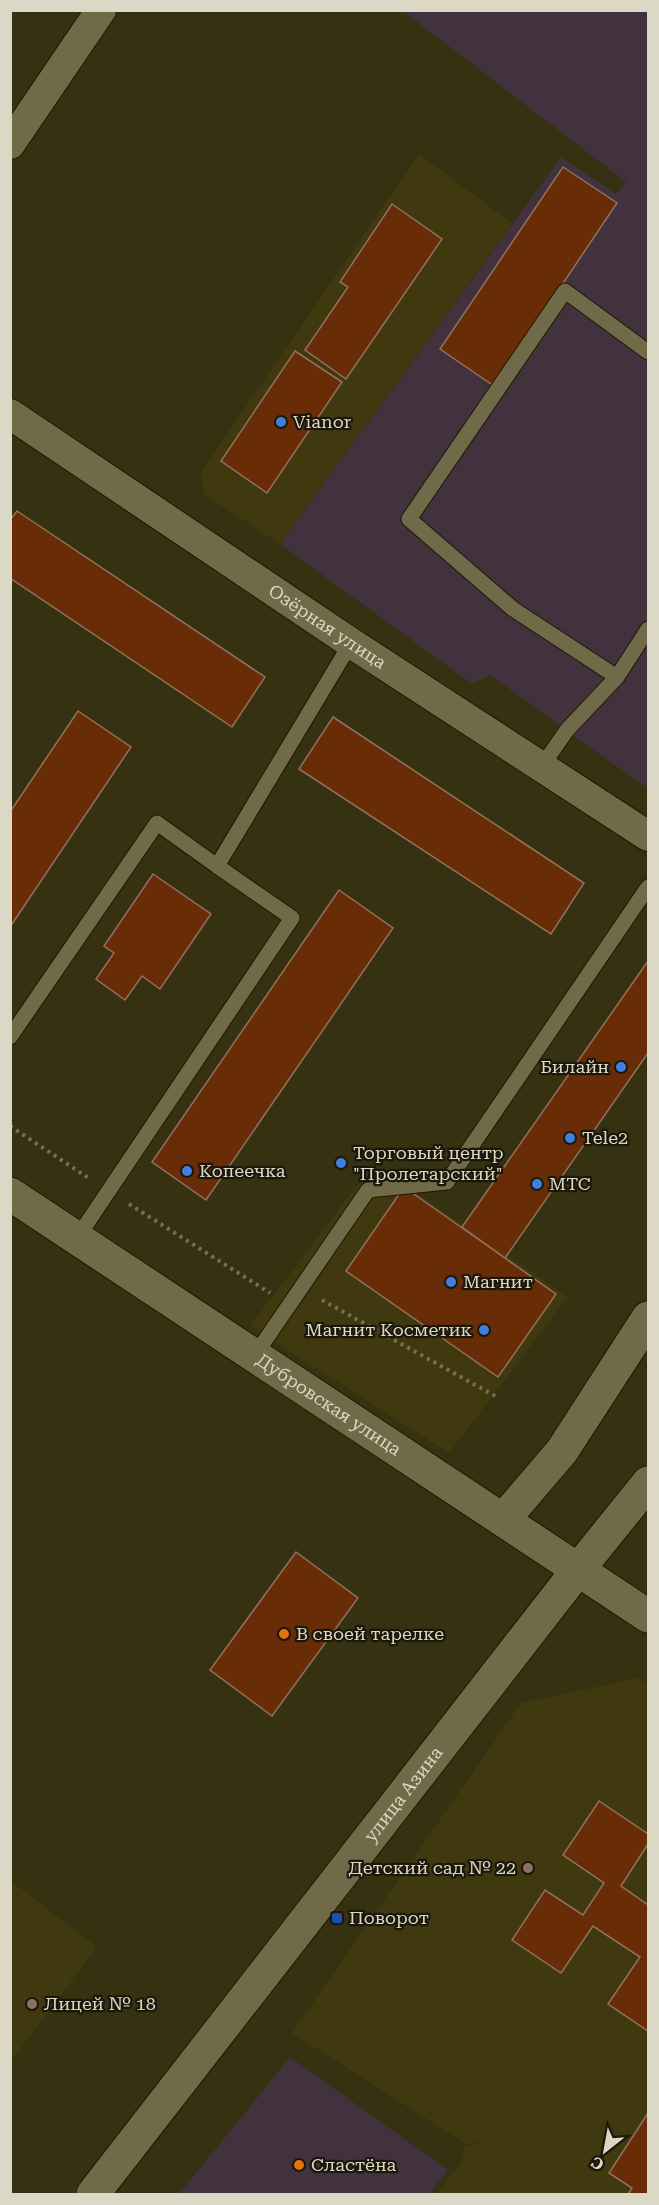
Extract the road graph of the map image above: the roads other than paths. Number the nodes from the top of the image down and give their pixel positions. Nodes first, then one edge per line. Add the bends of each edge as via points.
1 (101, 10) edge
2 (10, 144) edge
3 (648, 352) edge
4 (10, 414) edge
5 (648, 629) edge
6 (351, 643) junction
7 (617, 677) junction
8 (542, 766) junction
9 (648, 836) edge
10 (218, 866) junction
11 (648, 887) edge
12 (10, 1037) edge
13 (10, 1194) edge
14 (77, 1238) junction
15 (648, 1318) edge
16 (255, 1355) junction
17 (648, 1483) edge
18 (503, 1520) junction
19 (577, 1571) junction
20 (648, 1616) edge
21 (93, 2194) edge

1 - 2 street
3 - 7 lane via 565,291 409,519 513,609
4 - 6 street, Озёрная улица
5 - 7 lane
6 - 8 street, Озёрная улица
6 - 10 lane
7 - 8 lane via 567,730
8 - 9 street, Озёрная улица
10 - 12 lane via 157,823
10 - 14 lane via 292,918
11 - 16 lane via 447,1182 368,1190
13 - 14 main road, Дубровская улица
14 - 16 main road, Дубровская улица
15 - 18 main road via 562,1451
16 - 18 main road, Дубровская улица
17 - 19 main road, улица Азина
18 - 19 main road, Дубровская улица
19 - 20 main road, Дубровская улица
19 - 21 main road, улица Азина

